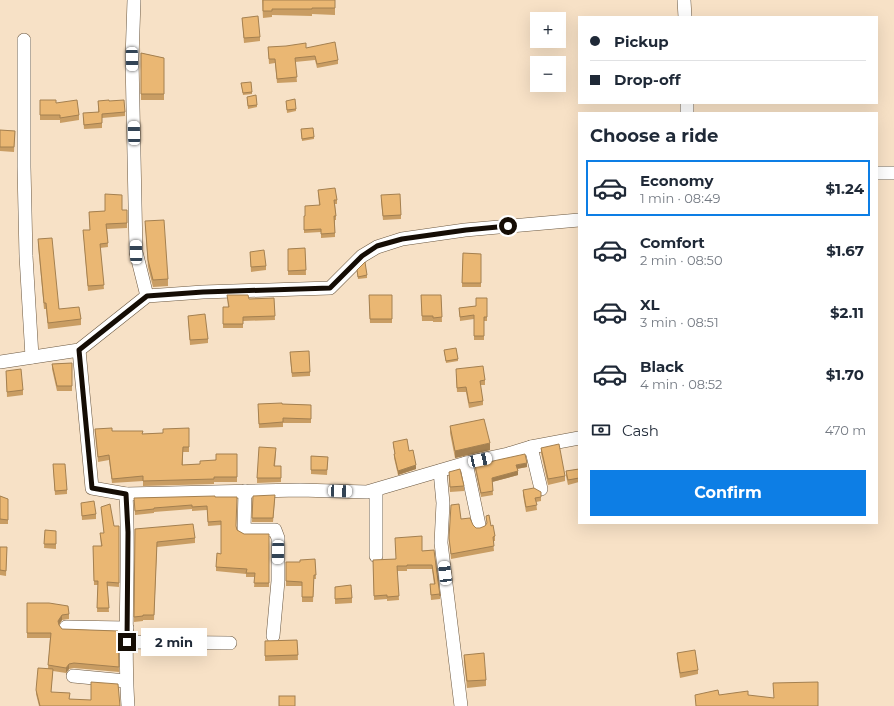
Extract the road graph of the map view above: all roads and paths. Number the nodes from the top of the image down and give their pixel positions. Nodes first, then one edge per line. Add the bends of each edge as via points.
1 (134, 0) edge
2 (684, 0) edge
3 (684, 16) edge
4 (24, 40) dead end
5 (878, 173) edge
6 (894, 173) edge
7 (578, 220) edge
8 (147, 296) junction
9 (79, 350) junction
10 (32, 357) junction
11 (0, 362) edge
12 (578, 438) edge
13 (531, 447) junction
14 (466, 462) junction
15 (440, 471) junction
16 (541, 489) dead end
17 (376, 490) junction
18 (245, 491) junction
19 (126, 494) junction
20 (479, 525) dead end
21 (376, 556) dead end
22 (66, 627) dead end
23 (126, 628) junction
24 (273, 636) dead end
25 (127, 642) junction
26 (230, 643) dead end
27 (73, 676) dead end
28 (126, 681) junction
29 (128, 706) edge
30 (460, 706) edge

1 - 8 street via 132,59 136,252
2 - 3 street
4 - 10 street via 26,226
5 - 6 street
7 - 8 street via 466,230 402,239 377,246 362,256 330,288
8 - 9 street
9 - 10 street
9 - 19 street via 92,488
10 - 11 street
12 - 13 street
13 - 14 street
13 - 16 street
14 - 15 street
14 - 20 street
15 - 17 street
15 - 30 street via 443,504 441,543
17 - 18 street
17 - 21 street
18 - 19 street
18 - 24 street via 244,530 275,530 278,538 278,581
19 - 23 street
22 - 23 street
23 - 25 street
25 - 26 street
25 - 28 street
27 - 28 street
28 - 29 street

